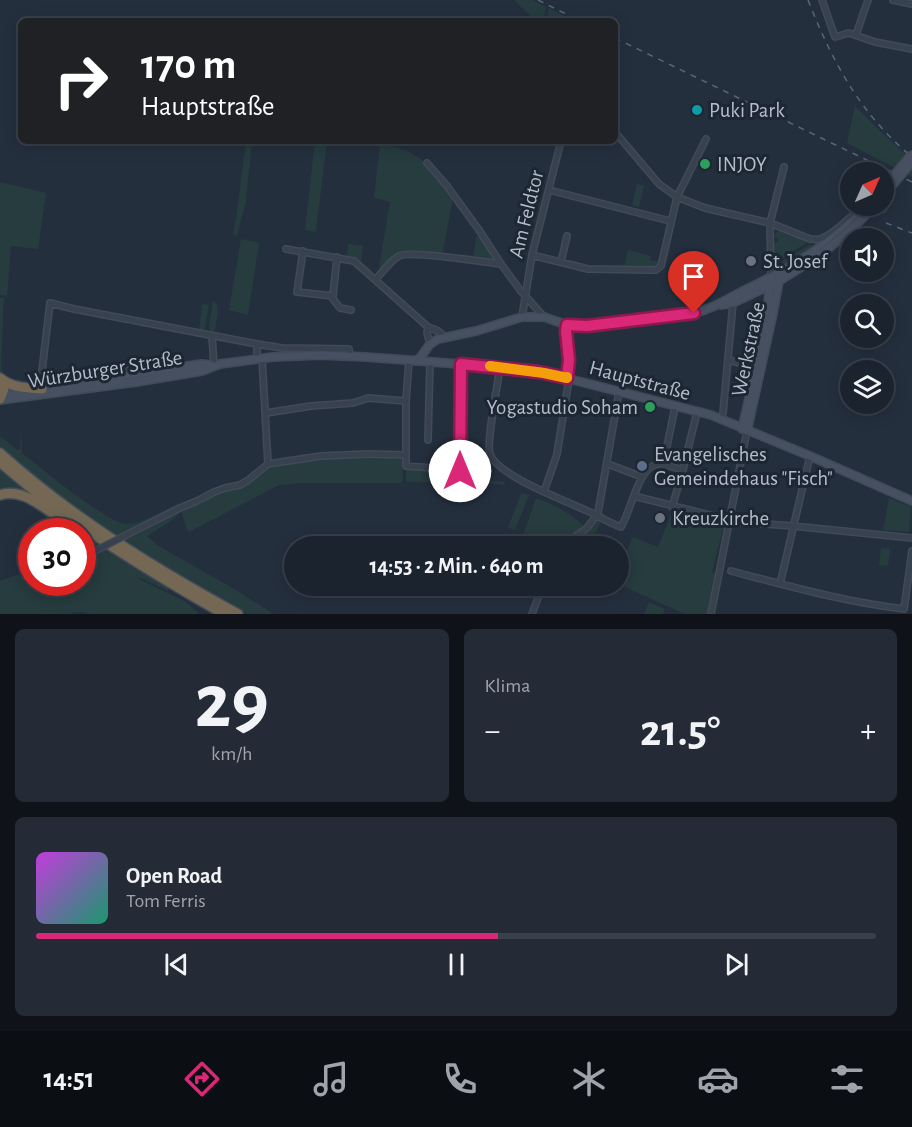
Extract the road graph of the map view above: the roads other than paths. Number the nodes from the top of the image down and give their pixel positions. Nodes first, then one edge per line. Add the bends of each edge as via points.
1 (822, 0) edge
2 (868, 0) edge
3 (893, 0) edge
4 (912, 4) edge
5 (856, 35) junction
6 (912, 49) edge
7 (618, 136) edge
8 (706, 139) dead end
9 (560, 144) edge
10 (912, 154) edge
11 (427, 162) dead end
12 (912, 162) edge
13 (784, 167) dead end
14 (894, 175) edge
15 (894, 183) edge
16 (549, 190) junction
17 (677, 197) junction
18 (850, 216) edge
19 (857, 216) edge
20 (864, 216) edge
21 (670, 222) junction
22 (770, 223) junction
23 (567, 236) dead end
24 (286, 249) dead end
25 (303, 251) junction
26 (820, 252) junction
27 (532, 255) junction
28 (337, 257) junction
29 (770, 258) junction
30 (561, 262) junction
31 (501, 264) junction
32 (779, 277) junction
33 (376, 279) junction
34 (770, 281) junction
35 (753, 294) junction
36 (525, 295) junction
37 (333, 296) junction
38 (733, 303) junction
39 (768, 304) junction
40 (719, 305) junction
41 (351, 310) dead end
42 (522, 317) junction
43 (544, 317) junction
44 (567, 325) junction
45 (428, 327) junction
46 (212, 336) junction
47 (444, 337) junction
48 (257, 345) junction
49 (430, 345) junction
50 (350, 356) junction
51 (260, 358) junction
52 (728, 360) junction
53 (412, 361) junction
54 (433, 362) junction
55 (461, 364) junction
56 (214, 366) junction
57 (500, 367) junction
58 (756, 368) junction
59 (0, 378) edge
60 (568, 378) junction
61 (135, 379) junction
62 (46, 391) junction
63 (619, 392) junction
64 (1, 397) edge
65 (406, 401) junction
66 (675, 407) junction
67 (697, 412) junction
68 (266, 413) junction
69 (721, 419) junction
70 (745, 430) junction
71 (428, 440) dead end
72 (0, 453) edge
73 (406, 455) junction
74 (810, 456) junction
75 (0, 462) edge
76 (268, 464) junction
77 (608, 464) junction
78 (662, 465) junction
79 (682, 473) junction
80 (642, 477) junction
81 (544, 492) junction
82 (0, 495) edge
83 (634, 496) junction
84 (912, 501) edge
85 (672, 507) junction
86 (597, 516) junction
87 (729, 521) junction
88 (793, 526) junction
89 (576, 536) edge
90 (912, 538) edge
91 (99, 539) junction
92 (96, 551) edge
93 (912, 551) edge
94 (731, 571) dead end
95 (780, 584) junction
96 (539, 596) edge
97 (224, 614) edge
98 (238, 614) edge
99 (532, 614) edge
100 (711, 614) edge

1 - 5 street via 835,37
2 - 5 street
3 - 4 street
5 - 6 street
7 - 17 street via 659,184
8 - 17 street
9 - 16 street, Am Feldtor
10 - 14 main road, bridge
11 - 31 street
12 - 15 main road, bridge
13 - 22 street
16 - 21 street
16 - 27 street, Am Feldtor
17 - 21 street
17 - 22 street via 705,208
18 - 22 street via 820,239 810,239
19 - 26 main road
20 - 26 main road, bridge
21 - 30 street via 661,266 653,270 595,270
22 - 29 street
23 - 30 street
24 - 25 street
25 - 28 street
25 - 37 street via 297,292
26 - 32 main road via 800,269
27 - 30 street
27 - 36 street, Am Feldtor
28 - 33 street via 354,261
28 - 37 street
29 - 32 street
29 - 34 street
31 - 33 street via 404,254
31 - 36 street
32 - 34 main road
32 - 70 main road, Werkstraße
33 - 45 street
34 - 35 main road
34 - 39 main road, Werkstraße
34 - 40 main road
35 - 38 main road
35 - 39 main road
36 - 42 street, Am Feldtor
36 - 43 street
37 - 41 street via 340,308
38 - 40 main road
38 - 52 street
39 - 58 main road, Werkstraße
40 - 44 main road via 694,313
42 - 43 main road
42 - 47 main road
43 - 44 main road
44 - 60 street
45 - 47 street
45 - 49 street
46 - 48 street
46 - 56 street
46 - 61 street via 50,303 40,379 43,382 129,370 134,372
47 - 49 main road
48 - 50 street, Würzburger Straße via 350,349
48 - 51 street
49 - 53 main road via 420,358
49 - 54 main road
50 - 51 main road, Würzburger Straße
50 - 53 main road, Würzburger Straße
51 - 56 main road, Würzburger Straße
51 - 68 street
52 - 58 street
52 - 69 street
53 - 54 main road, Hauptstraße
53 - 65 street
54 - 55 main road, Hauptstraße
54 - 71 street
55 - 57 main road, Hauptstraße
55 - 73 street via 460,471 405,466
56 - 61 main road, Würzburger Straße via 201,364
57 - 60 main road, Hauptstraße
57 - 81 street via 489,452 503,469
58 - 70 main road, Werkstraße
59 - 62 highway via 14,386
59 - 64 highway via 4,389
60 - 63 main road, Hauptstraße
60 - 81 street via 557,454
61 - 62 main road, Würzburger Straße
61 - 62 main road, Würzburger Straße via 107,386
62 - 64 main road, Würzburger Straße
63 - 66 main road, Hauptstraße
63 - 77 street
65 - 68 street via 368,398
65 - 73 street
66 - 67 main road, Hauptstraße
66 - 78 street
67 - 69 main road, Hauptstraße
67 - 79 street
68 - 76 street
69 - 70 main road, Hauptstraße
70 - 74 main road, Hauptstraße
70 - 87 street
72 - 98 highway via 122,546
73 - 76 street via 321,456
74 - 84 main road, Hauptstraße
74 - 88 street
75 - 91 highway
76 - 92 street, bridge via 240,485 214,492
77 - 80 street
77 - 86 street
78 - 79 street
78 - 80 street via 652,466
79 - 85 street
80 - 83 street
81 - 86 street
82 - 91 highway via 14,493 29,498
83 - 85 street
83 - 86 street via 621,527
85 - 87 street
86 - 89 street
87 - 88 street
87 - 100 street
88 - 90 street
88 - 95 street
91 - 97 highway
93 - 95 street via 904,609
94 - 95 street
96 - 99 street

